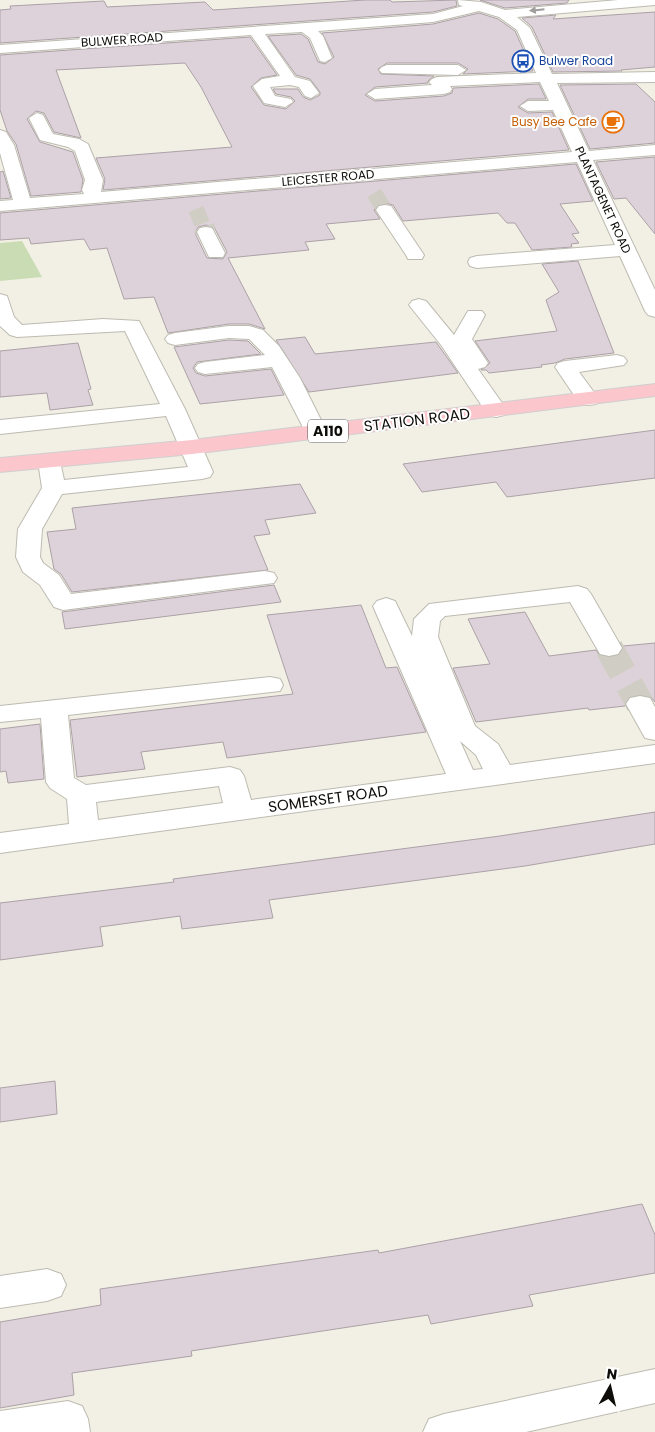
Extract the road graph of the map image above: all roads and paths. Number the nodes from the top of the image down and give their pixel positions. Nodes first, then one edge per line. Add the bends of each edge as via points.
1 (455, 0) edge
2 (655, 1) edge
3 (481, 6) junction
4 (504, 14) junction
5 (255, 31) junction
6 (311, 32) junction
7 (353, 34) dead end
8 (0, 49) edge
9 (324, 58) dead end
10 (388, 70) dead end
11 (545, 75) junction
12 (655, 76) edge
13 (290, 80) junction
14 (311, 93) dead end
15 (375, 94) dead end
16 (285, 102) dead end
17 (559, 105) junction
18 (528, 106) dead end
19 (37, 118) dead end
20 (2, 142) edge
21 (655, 150) edge
22 (582, 156) junction
23 (361, 175) junction
24 (188, 190) junction
25 (374, 193) tunnel mouth
26 (94, 198) junction
27 (23, 204) junction
28 (0, 206) edge
29 (196, 209) tunnel mouth
30 (385, 210) tunnel mouth
31 (206, 232) tunnel mouth
32 (626, 250) junction
33 (216, 253) tunnel mouth
34 (415, 255) dead end
35 (477, 262) dead end
36 (647, 280) edge
37 (0, 300) edge
38 (419, 305) dead end
39 (655, 311) edge
40 (475, 315) dead end
41 (8, 335) edge
42 (175, 339) dead end
43 (286, 357) junction
44 (617, 361) dead end
45 (205, 368) dead end
46 (655, 390) edge
47 (588, 398) junction
48 (174, 409) junction
49 (503, 409) junction
50 (0, 427) edge
51 (326, 431) junction
52 (192, 447) junction
53 (49, 461) junction
54 (0, 465) edge
55 (54, 488) junction
56 (265, 578) dead end
57 (386, 606) dead end
58 (609, 648) tunnel mouth
59 (270, 684) dead end
60 (640, 704) tunnel mouth
61 (54, 708) junction
62 (0, 714) edge
63 (655, 732) edge
64 (655, 754) edge
65 (501, 775) junction
66 (463, 780) junction
67 (81, 795) junction
68 (240, 811) junction
69 (85, 832) junction
70 (0, 843) edge
71 (47, 1285) dead end
72 (0, 1292) edge
73 (655, 1386) edge
74 (0, 1430) edge
75 (451, 1431) edge
76 (70, 1432) edge

1 - 3 street
2 -> 4 street
3 - 4 street
3 - 6 street, BULWER ROAD via 433,18
4 - 11 street, PLANTAGENET ROAD via 523,28
5 - 6 street, BULWER ROAD
5 - 8 street, BULWER ROAD
5 - 13 street
6 - 7 street
6 - 9 street
10 - 11 street
11 - 12 street
11 - 15 street via 437,82 444,89
11 - 17 street, PLANTAGENET ROAD
13 - 14 street via 304,84
13 - 16 street via 267,82 260,86 270,100
17 - 18 street
17 - 22 street, PLANTAGENET ROAD
19 - 26 street via 46,137 82,148 94,180 91,190
20 - 27 street
21 - 22 street, LEICESTER ROAD
22 - 23 street, LEICESTER ROAD
22 - 32 street, PLANTAGENET ROAD
23 - 24 street, LEICESTER ROAD
23 - 25 street
24 - 26 street, LEICESTER ROAD
24 - 29 street
26 - 27 street, LEICESTER ROAD
27 - 28 street, LEICESTER ROAD
30 - 34 street
31 - 33 street
32 - 35 street
32 - 36 street, PLANTAGENET ROAD
36 - 39 street, PLANTAGENET ROAD
37 - 41 street
38 - 49 street
40 - 49 street via 462,339
41 - 48 street via 132,325
42 - 43 street via 237,332 256,334
43 - 45 street
43 - 51 street
44 - 47 street via 565,368
46 - 47 main road, STATION ROAD / A110
47 - 49 main road, STATION ROAD / A110
48 - 50 street
48 - 52 street
49 - 51 main road, STATION ROAD / A110
51 - 52 main road, STATION ROAD / A110
52 - 53 main road, STATION ROAD / A110
52 - 55 street via 202,472
53 - 54 main road, STATION ROAD / A110
53 - 55 street
55 - 56 street via 30,529 28,556 32,567 50,580 63,602
57 - 66 street
58 - 65 street via 578,594 438,609 427,619 425,637 463,730 488,750
59 - 61 street
60 - 63 street
61 - 62 street
61 - 67 street via 60,782
64 - 65 street, SOMERSET ROAD
65 - 66 street, SOMERSET ROAD
66 - 68 street, SOMERSET ROAD
67 - 68 street via 230,776
67 - 69 street
68 - 69 street, SOMERSET ROAD
69 - 70 street, SOMERSET ROAD
71 - 72 street
73 - 75 street
74 - 76 street via 68,1419

